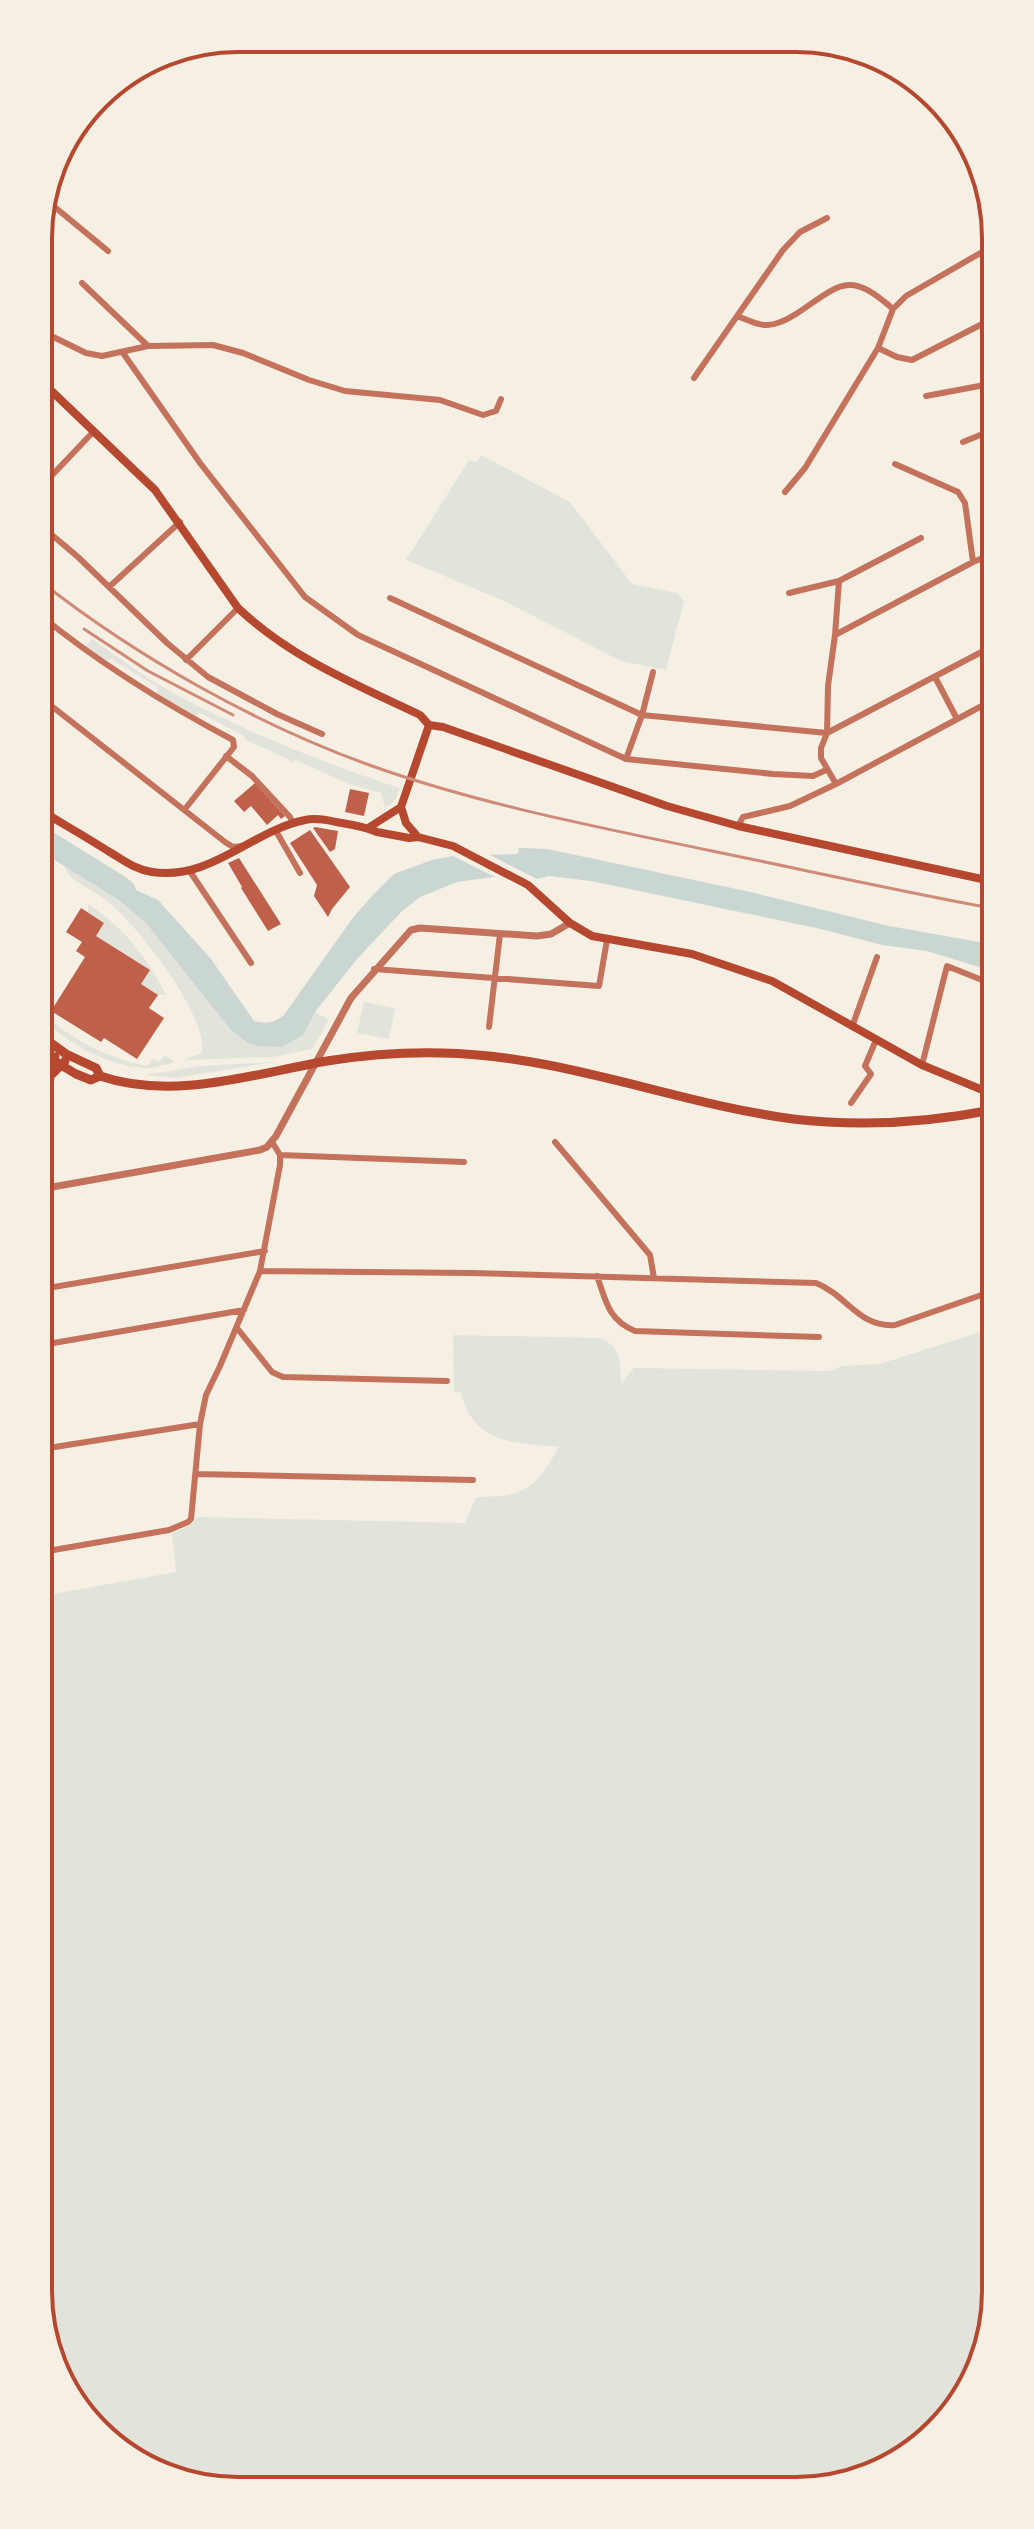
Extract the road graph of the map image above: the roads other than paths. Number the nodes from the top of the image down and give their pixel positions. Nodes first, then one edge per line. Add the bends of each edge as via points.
1 (55, 207) edge
2 (827, 218) dead end
3 (108, 251) dead end
4 (982, 252) edge
5 (82, 283) dead end
6 (893, 309) junction
7 (737, 316) junction
8 (982, 324) edge
9 (52, 336) edge
10 (148, 346) junction
11 (878, 348) junction
12 (123, 353) junction
13 (694, 378) dead end
14 (982, 385) edge
15 (52, 391) edge
16 (926, 396) dead end
17 (501, 399) dead end
18 (94, 431) junction
19 (982, 434) edge
20 (963, 442) dead end
21 (895, 464) dead end
22 (52, 475) edge
23 (785, 492) dead end
24 (180, 522) junction
25 (52, 535) edge
26 (921, 538) dead end
27 (982, 558) edge
28 (973, 562) junction
29 (839, 581) junction
30 (109, 587) junction
31 (789, 593) dead end
32 (390, 598) dead end
33 (238, 608) junction
34 (52, 625) edge
35 (835, 635) junction
36 (982, 652) edge
37 (186, 660) junction
38 (653, 672) dead end
39 (935, 677) junction
40 (52, 706) edge
41 (982, 706) edge
42 (642, 715) junction
43 (957, 719) junction
44 (429, 725) junction
45 (827, 733) junction
46 (322, 734) dead end
47 (226, 756) junction
48 (626, 759) junction
49 (826, 770) junction
50 (836, 784) junction
51 (401, 807) junction
52 (185, 809) junction
53 (52, 817) edge
54 (293, 823) junction
55 (738, 826) junction
56 (368, 828) junction
57 (276, 831) junction
58 (418, 837) junction
59 (242, 846) junction
60 (189, 870) junction
61 (300, 873) dead end
62 (982, 879) edge
63 (570, 923) junction
64 (500, 934) junction
65 (607, 940) junction
66 (877, 957) dead end
67 (251, 963) dead end
68 (374, 969) junction
69 (495, 979) junction
70 (982, 980) edge
71 (489, 1027) dead end
72 (852, 1027) junction
73 (876, 1040) junction
74 (52, 1044) edge
75 (68, 1055) junction
76 (52, 1060) edge
77 (56, 1063) junction
78 (52, 1065) edge
79 (922, 1065) junction
80 (52, 1069) edge
81 (100, 1076) junction
82 (982, 1090) edge
83 (851, 1103) dead end
84 (982, 1112) edge
85 (272, 1142) junction
86 (555, 1142) dead end
87 (280, 1155) junction
88 (464, 1162) dead end
89 (52, 1187) edge
90 (265, 1251) junction
91 (260, 1271) junction
92 (597, 1276) junction
93 (654, 1278) junction
94 (52, 1287) edge
95 (982, 1295) edge
96 (244, 1310) junction
97 (237, 1328) junction
98 (819, 1337) dead end
99 (52, 1343) edge
100 (447, 1381) dead end
101 (200, 1424) junction
102 (52, 1447) edge
103 (196, 1474) junction
104 (473, 1480) dead end
105 (52, 1550) edge

1 - 3 street
2 - 7 street via 800,232 783,250
4 - 6 street
5 - 10 street
6 - 7 street via 873,291 842,284 785,321 766,326
6 - 11 street
7 - 13 street
8 - 11 street via 912,360
9 - 12 street via 86,353
10 - 12 street
10 - 17 street via 213,345 345,391 440,400 483,415 496,411
11 - 23 street
12 - 48 street via 216,485 305,597 358,635
14 - 16 street
15 - 18 main road
18 - 22 street
18 - 24 main road
19 - 20 street
21 - 28 street via 958,492 965,503
24 - 30 street
24 - 33 main road
25 - 30 street
26 - 29 street
27 - 28 street
28 - 35 street
29 - 31 street
29 - 35 street
30 - 37 street
32 - 42 street
33 - 37 street
33 - 44 main road via 284,647 420,715
34 - 47 street via 168,705 233,740
35 - 45 street
36 - 39 street
37 - 46 street via 239,694
38 - 42 street
39 - 43 street
39 - 45 street
40 - 52 street
41 - 43 street
42 - 45 street
42 - 48 street
43 - 50 street
44 - 51 main road
44 - 55 main road
45 - 49 street via 821,748
47 - 52 street
47 - 54 street via 252,776
48 - 49 street via 773,774 813,776
49 - 50 street
50 - 55 street via 790,806 743,817
51 - 56 main road
51 - 58 main road
52 - 59 street via 225,842
53 - 60 main road via 129,865 160,873
54 - 56 main road via 315,819
54 - 57 main road
55 - 62 main road
56 - 58 main road
57 - 59 main road
57 - 61 street
58 - 63 main road via 462,851 528,885
59 - 60 main road
60 - 67 street
63 - 64 street via 551,934
63 - 65 main road
64 - 68 street via 411,930
64 - 69 street
65 - 69 street via 599,986
65 - 72 main road via 692,954 738,968 772,981
66 - 72 street
68 - 69 street
68 - 85 street via 351,998
69 - 71 street
70 - 79 street via 947,966
72 - 73 main road
73 - 79 main road
73 - 83 street via 865,1066 871,1074
74 - 75 main road
75 - 77 main road
75 - 81 main road via 96,1068
76 - 77 main road
77 - 78 main road
77 - 80 main road
77 - 81 main road via 91,1080
79 - 82 main road
81 - 84 main road via 146,1087 187,1086 355,1057 443,1053 538,1063 792,1119 895,1124
85 - 87 street
85 - 89 street via 260,1150
86 - 93 street via 650,1255
87 - 88 street
87 - 90 street
90 - 91 street
90 - 94 street
91 - 92 street
91 - 96 street
92 - 93 street
92 - 98 street via 611,1314 621,1326 635,1331
93 - 95 street via 816,1283 882,1326
96 - 97 street
96 - 99 street
97 - 100 street via 272,1372 283,1377
97 - 101 street via 206,1395
101 - 102 street
101 - 103 street
103 - 104 street
103 - 105 street via 188,1522

